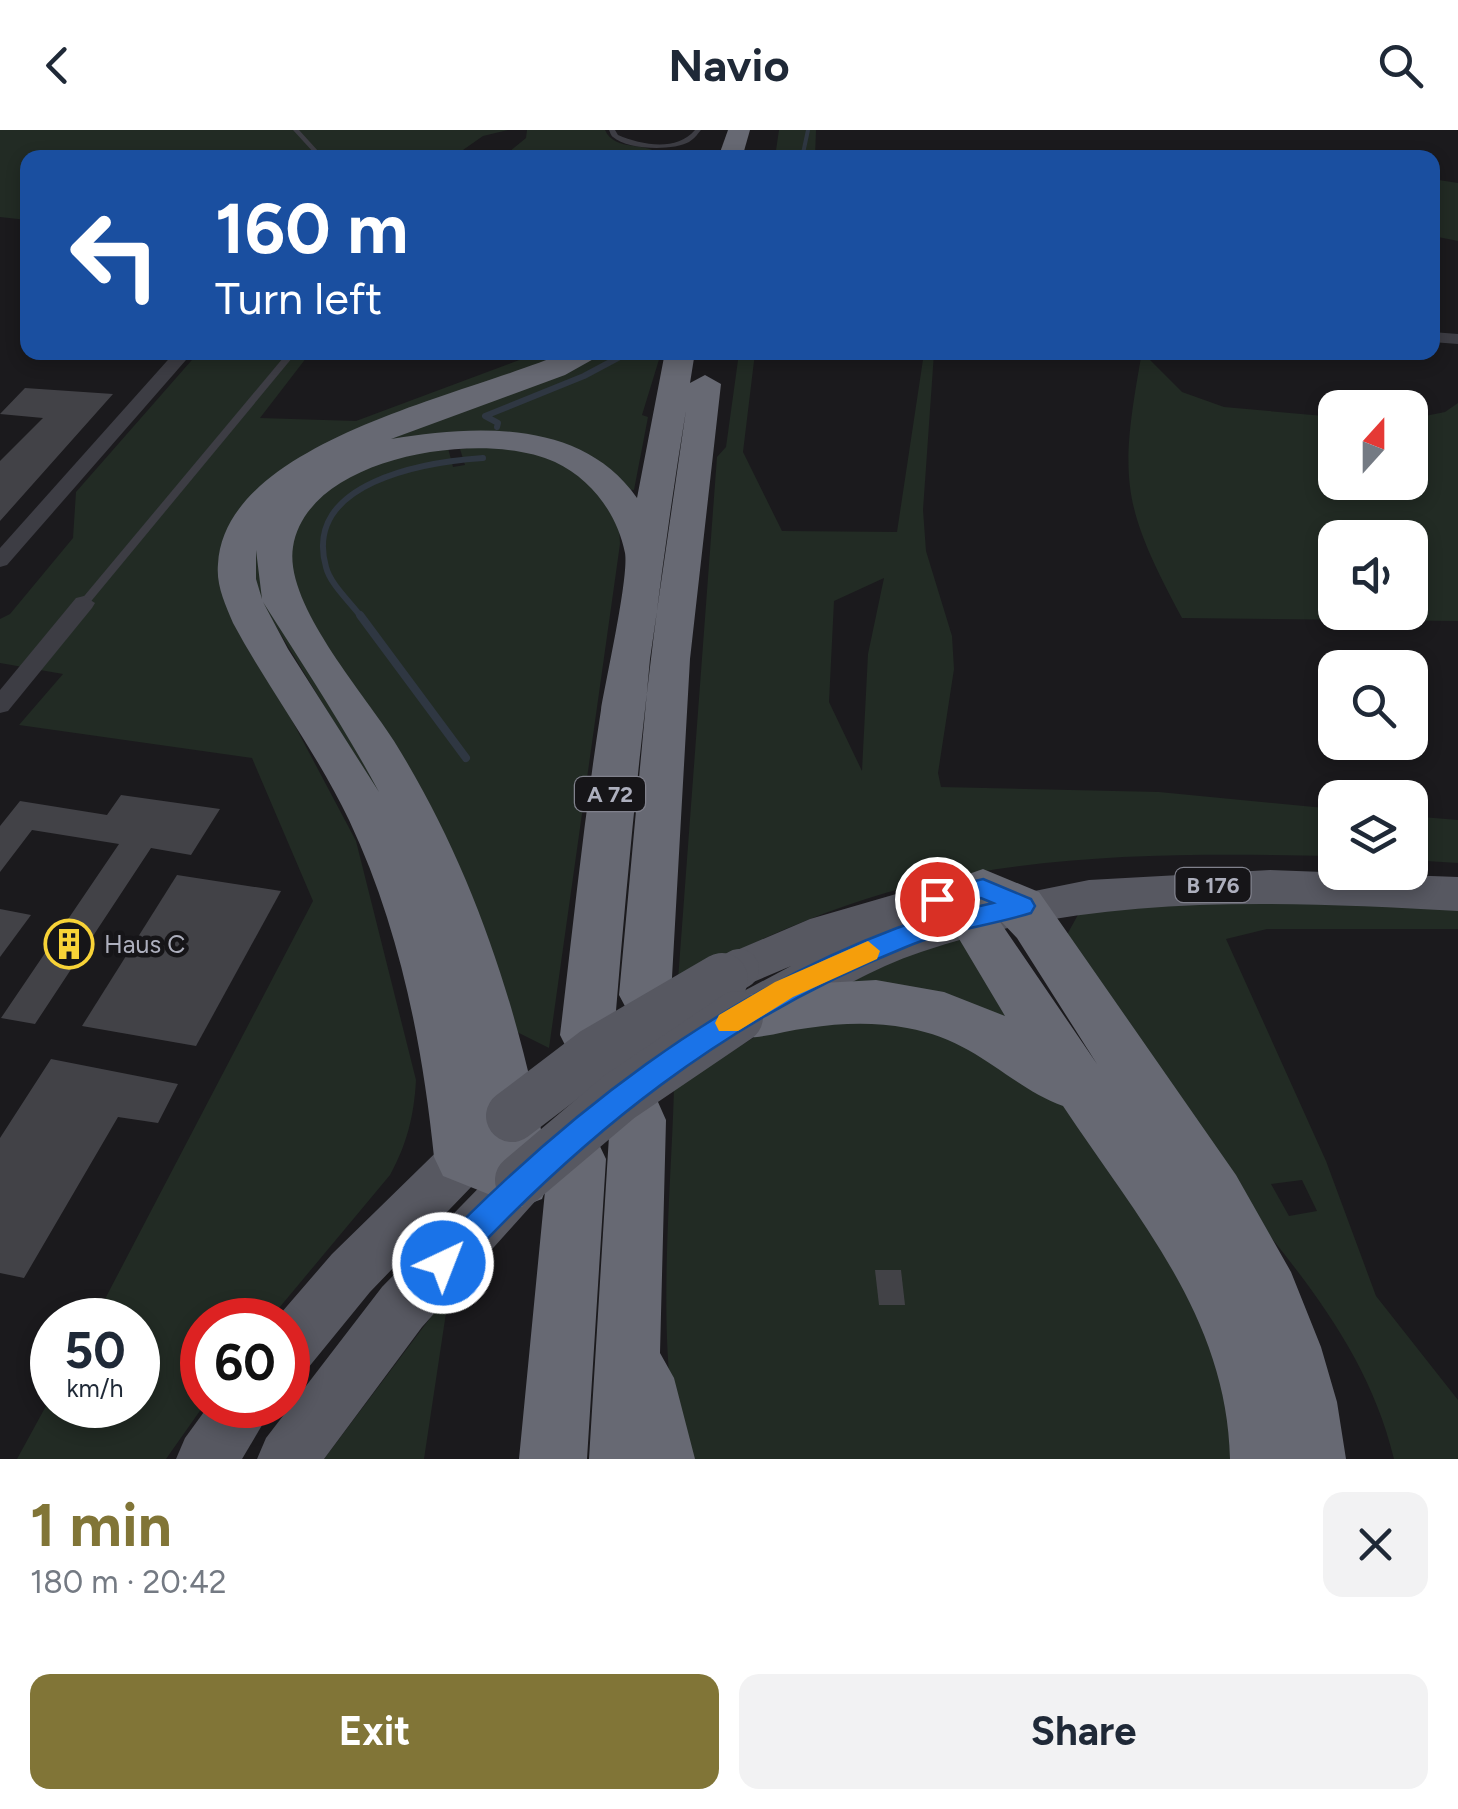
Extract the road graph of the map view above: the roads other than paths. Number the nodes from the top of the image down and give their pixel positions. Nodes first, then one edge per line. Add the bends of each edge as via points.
1 (296, 130) edge
2 (612, 130) edge
3 (698, 130) edge
4 (667, 145) junction
5 (314, 150) edge
6 (667, 150) edge
7 (178, 360) edge
8 (287, 360) edge
9 (574, 360) edge
10 (679, 360) edge
11 (709, 360) edge
12 (644, 555) junction
13 (0, 561) edge
14 (84, 602) joint
15 (0, 705) edge
16 (1318, 866) edge
17 (1428, 870) edge
18 (1458, 872) edge
19 (1458, 894) edge
20 (992, 904) junction
21 (738, 993) junction
22 (645, 995) dead end
23 (586, 1035) dead end
24 (1097, 1108) junction
25 (493, 1119) junction
26 (638, 1120) dead end
27 (549, 1169) junction
28 (627, 1315) junction
29 (310, 1322) edge
30 (228, 1428) edge
31 (206, 1459) edge
32 (287, 1459) edge
33 (553, 1459) edge
34 (623, 1459) edge
35 (661, 1459) edge
36 (1264, 1459) edge
37 (1312, 1459) edge

1 - 5 lane
2 - 4 lane via 626,142
3 - 4 lane via 685,142
4 - 6 lane
7 - 13 street
8 - 14 lane
9 - 25 highway via 321,460 272,494 238,544 244,602 349,778 410,912 455,1078
10 - 12 highway, A 72
11 - 22 highway, A 72 via 670,659
12 - 23 highway, A 72
12 - 25 highway via 624,504 583,462 524,442 482,438 396,448 356,462 297,501 270,546 281,600 432,854 464,937
14 - 15 street
16 - 20 main road, B 176 via 1159,866
17 - 18 main road
19 - 20 main road, B 176 via 1187,886
20 - 21 main road via 842,962
20 - 24 highway
20 - 37 highway via 1224,1206 1276,1305 1308,1411
21 - 24 highway via 935,1012 982,1027 1026,1050
21 - 25 main road, bridge via 595,1053
21 - 27 main road, bridge
24 - 36 highway via 1222,1298 1254,1381
25 - 27 highway
25 - 29 main road
26 - 28 highway
27 - 32 main road via 402,1308
27 - 33 highway
28 - 34 highway
28 - 35 highway
30 - 31 main road

